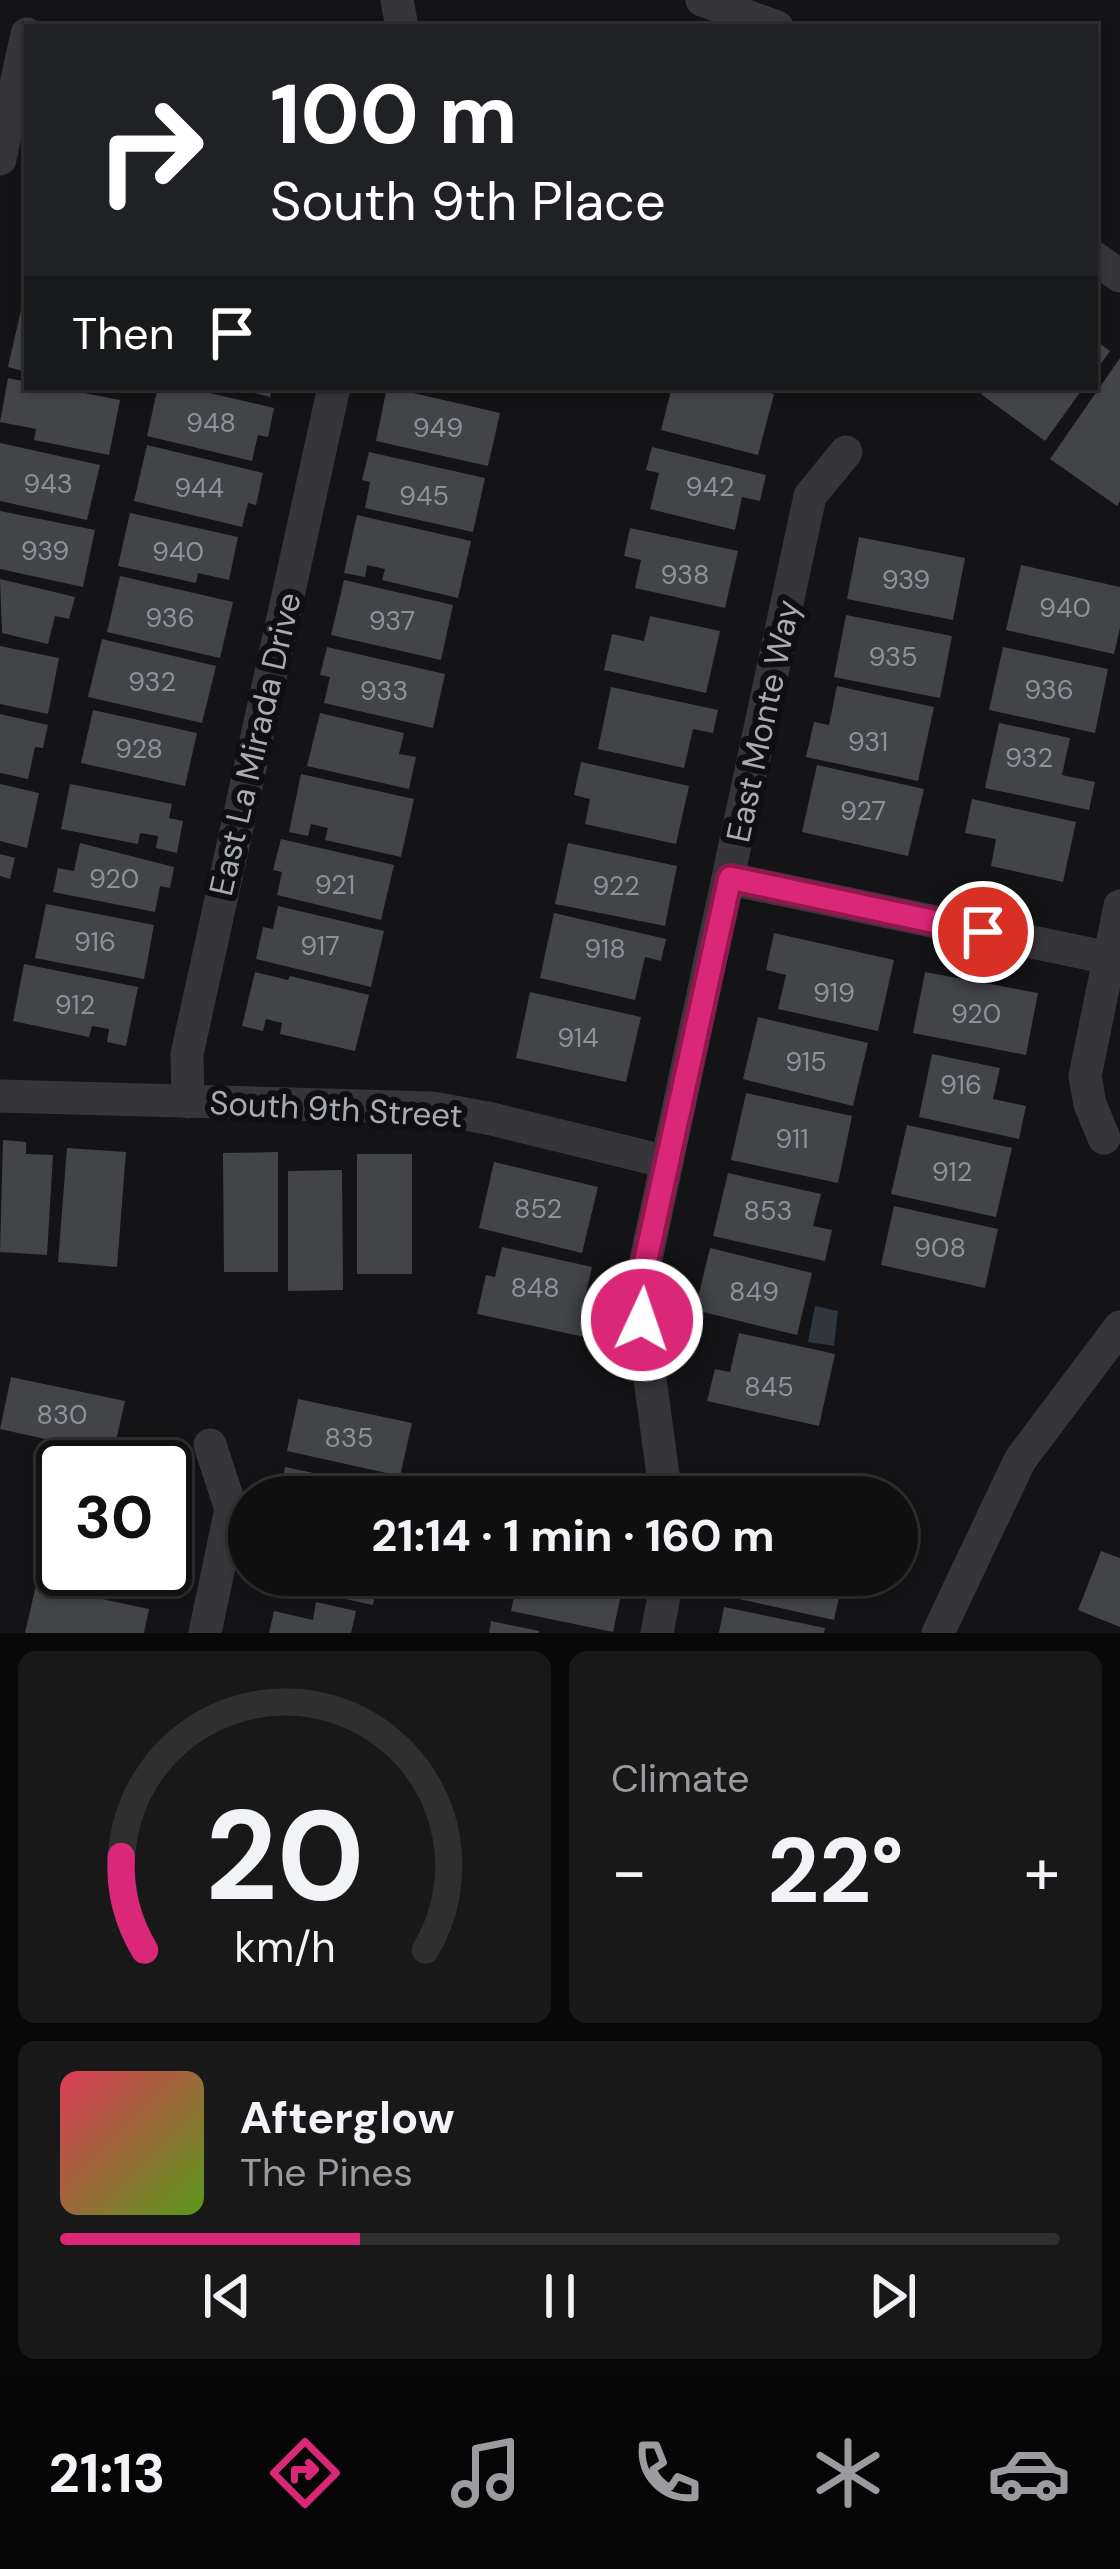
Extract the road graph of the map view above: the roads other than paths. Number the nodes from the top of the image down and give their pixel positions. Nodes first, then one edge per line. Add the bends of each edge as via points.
1 (702, 0) edge
2 (769, 24) edge
3 (24, 49) edge
4 (0, 158) edge
5 (333, 390) edge
6 (846, 452) dead end
7 (730, 878) junction
8 (1120, 906) edge
9 (1109, 958) junction
10 (0, 1096) edge
11 (188, 1102) junction
12 (1104, 1138) dead end
13 (667, 1162) junction
14 (1120, 1328) edge
15 (210, 1445) dead end
16 (663, 1476) edge
17 (664, 1596) edge
18 (206, 1633) edge
19 (657, 1633) edge
20 (938, 1633) edge

1 - 2 street
3 - 4 street
5 - 11 street, East La Mirada Drive via 188,1054
6 - 7 street, East Monte Way via 810,496
7 - 9 street
7 - 13 street, East Monte Way
8 - 9 street
9 - 12 street via 1085,1076
10 - 11 street, South 9th Street
11 - 13 street, South 9th Street via 433,1108
13 - 16 street, East Monte Way via 642,1320
14 - 20 street via 1020,1460
15 - 18 street via 231,1509
17 - 19 street

